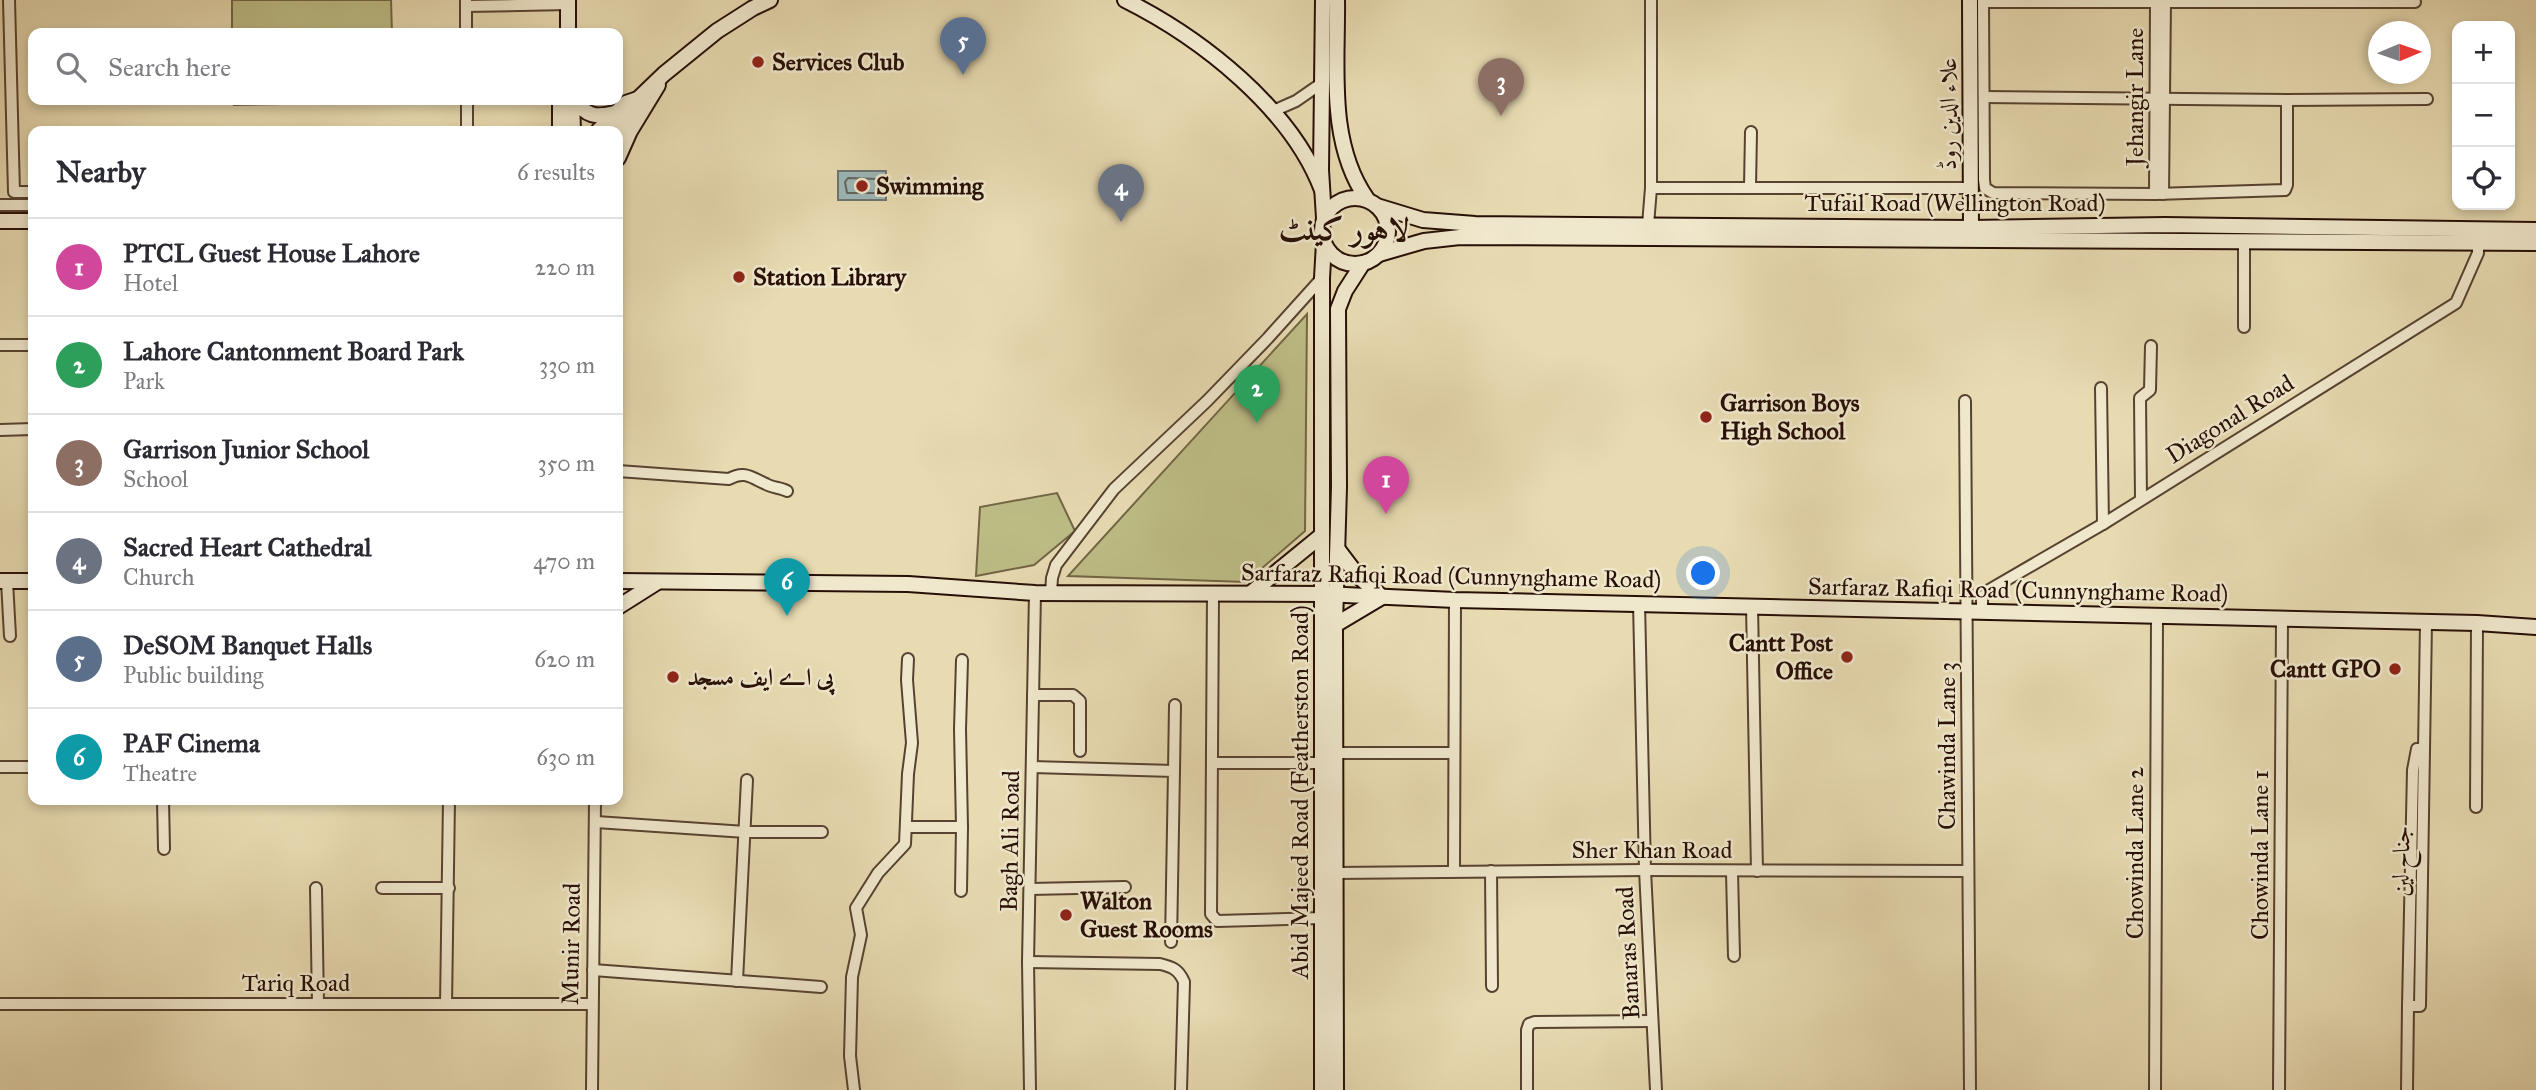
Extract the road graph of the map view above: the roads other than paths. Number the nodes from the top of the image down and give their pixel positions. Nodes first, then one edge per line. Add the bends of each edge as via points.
1 (9, 0) edge
2 (770, 0) edge
3 (1125, 0) edge
4 (1322, 0) edge
5 (1337, 0) edge
6 (1651, 0) edge
7 (1978, 1) edge
8 (2077, 1) edge
9 (2161, 1) edge
10 (568, 2) edge
11 (2416, 2) edge
12 (466, 3) edge
13 (466, 28) edge
14 (568, 28) edge
15 (664, 74) junction
16 (1322, 83) junction
17 (1984, 97) junction
18 (638, 99) junction
19 (2160, 99) junction
20 (2427, 99) dead end
21 (2287, 100) junction
22 (467, 105) edge
23 (560, 105) edge
24 (574, 105) edge
25 (578, 105) edge
26 (1271, 112) junction
27 (615, 113) junction
28 (467, 126) edge
29 (560, 126) edge
30 (573, 126) edge
31 (603, 126) edge
32 (619, 126) edge
33 (1751, 132) dead end
34 (623, 146) edge
35 (1750, 187) junction
36 (1651, 188) junction
37 (1971, 188) junction
38 (1322, 190) junction
39 (0, 192) edge
40 (14, 192) junction
41 (28, 192) edge
42 (2159, 194) junction
43 (1372, 203) junction
44 (0, 205) edge
45 (28, 205) edge
46 (1324, 218) junction
47 (2536, 219) edge
48 (0, 221) edge
49 (28, 221) edge
50 (1648, 225) junction
51 (1971, 228) junction
52 (2508, 230) junction
53 (2536, 230) edge
54 (2244, 241) junction
55 (2478, 242) junction
56 (1324, 243) junction
57 (2536, 243) edge
58 (1379, 254) junction
59 (1363, 263) junction
60 (1322, 278) junction
61 (2244, 327) dead end
62 (0, 345) edge
63 (28, 345) edge
64 (2151, 346) dead end
65 (2101, 388) dead end
66 (1965, 401) dead end
67 (28, 429) edge
68 (0, 430) edge
69 (623, 471) edge
70 (787, 491) dead end
71 (2141, 499) junction
72 (2103, 524) junction
73 (1322, 535) junction
74 (1339, 551) junction
75 (3, 581) edge
76 (28, 581) edge
77 (623, 581) edge
78 (656, 583) junction
79 (1035, 593) junction
80 (1051, 593) junction
81 (1251, 593) junction
82 (1213, 594) junction
83 (1330, 594) junction
84 (1382, 597) junction
85 (1455, 600) junction
86 (1639, 603) junction
87 (623, 604) edge
88 (1752, 606) junction
89 (1975, 611) junction
90 (2157, 617) junction
91 (2282, 620) junction
92 (2426, 622) junction
93 (2477, 623) junction
94 (1335, 625) junction
95 (2536, 627) edge
96 (9, 636) dead end
97 (908, 659) dead end
98 (962, 660) dead end
99 (1033, 695) junction
100 (1175, 705) dead end
101 (1080, 751) dead end
102 (1336, 753) junction
103 (1454, 754) junction
104 (1212, 763) junction
105 (1323, 763) junction
106 (0, 767) edge
107 (28, 767) edge
108 (1032, 767) junction
109 (1174, 771) junction
110 (747, 779) dead end
111 (163, 805) edge
112 (449, 805) edge
113 (596, 805) edge
114 (2476, 807) dead end
115 (596, 822) junction
116 (906, 827) junction
117 (962, 827) junction
118 (746, 832) junction
119 (822, 832) dead end
120 (1329, 847) junction
121 (164, 849) dead end
122 (1645, 870) junction
123 (1454, 871) junction
124 (1490, 871) junction
125 (1757, 871) junction
126 (1968, 871) junction
127 (1732, 872) junction
128 (1335, 873) junction
129 (1125, 887) dead end
130 (316, 888) dead end
131 (383, 888) dead end
132 (449, 888) junction
133 (1030, 888) junction
134 (961, 891) dead end
135 (1322, 918) junction
136 (1171, 942) dead end
137 (1734, 956) dead end
138 (1028, 961) junction
139 (593, 970) junction
140 (737, 981) junction
141 (1492, 986) dead end
142 (821, 987) dead end
143 (592, 1003) junction
144 (0, 1004) edge
145 (318, 1004) junction
146 (446, 1004) junction
147 (1652, 1021) junction
148 (592, 1090) edge
149 (854, 1090) edge
150 (1030, 1090) edge
151 (1181, 1090) edge
152 (1322, 1090) edge
153 (1336, 1090) edge
154 (1527, 1090) edge
155 (1656, 1090) edge
156 (1970, 1090) edge
157 (2154, 1090) edge
158 (2279, 1090) edge
159 (2407, 1090) edge

1 - 40 street
2 - 15 street via 717,31
3 - 26 street via 1218,59
4 - 16 street
5 - 43 street via 1340,130 1346,161
6 - 36 street
7 - 8 street
7 - 17 street
7 - 37 street, علاء الدین روڈ
8 - 9 street
9 - 11 street
9 - 19 street, Jehangir Lane
10 - 12 street
10 - 14 street
12 - 13 street
15 - 18 street
15 - 34 street
16 - 26 street via 1296,102
16 - 38 street
17 - 19 street
17 - 42 street via 1987,191
18 - 27 street
18 - 32 street
19 - 21 street
19 - 42 street, Jehangir Lane
20 - 21 street
21 - 42 street via 2285,190
22 - 28 street
23 - 29 street
24 - 30 street
25 - 27 street via 593,116
26 - 38 street via 1308,157
27 - 31 street
33 - 35 street
35 - 36 street
35 - 37 street
36 - 50 street
37 - 51 street, علاء الدین روڈ
38 - 46 street
39 - 40 street
40 - 41 street
43 - 46 street via 1354,197 1342,200
43 - 50 street, Tufail Road (Wellington Road) via 1415,218 1456,223
43 - 58 street via 1384,214 1388,235
44 - 45 street
46 - 56 street
47 - 52 street
48 - 49 street
50 - 51 street, Tufail Road (Wellington Road)
51 - 52 street, Tufail Road (Wellington Road) via 2165,225
52 - 53 street, Tufail Road (Wellington Road)
54 - 55 street, Tufail Road (Wellington Road)
54 - 58 street, Tufail Road (Wellington Road) via 1460,237
54 - 61 street
55 - 57 street, Tufail Road (Wellington Road)
55 - 71 street, Diagonal Road via 2478,253 2456,303
56 - 59 street via 1340,261
56 - 60 street, Abid Majeed Road (Featherston Road)
58 - 59 street
59 - 74 street, Abid Majeed Road (Featherston Road) via 1338,309
60 - 73 street, Abid Majeed Road (Featherston Road)
60 - 80 street via 1207,401 1114,489 1056,565
62 - 63 street
64 - 71 street via 2150,390 2140,398
65 - 72 street
66 - 89 street, Chawinda Lane 3
67 - 68 street
69 - 70 street via 729,479 741,474
71 - 72 street, Diagonal Road
72 - 89 street, Diagonal Road via 1989,590
73 - 81 street
73 - 83 street, Abid Majeed Road (Featherston Road)
74 - 83 street, Abid Majeed Road (Featherston Road)
74 - 84 street
75 - 76 street
75 - 96 street
77 - 78 street, Sarfaraz Rafiqi Road (Cunnynghame Road)
78 - 79 street, Sarfaraz Rafiqi Road (Cunnynghame Road) via 908,584
78 - 87 street
79 - 80 street, Sarfaraz Rafiqi Road (Cunnynghame Road)
79 - 99 street, Bagh Ali Road
80 - 82 street, Sarfaraz Rafiqi Road (Cunnynghame Road)
81 - 82 street, Sarfaraz Rafiqi Road (Cunnynghame Road)
81 - 83 street, Sarfaraz Rafiqi Road (Cunnynghame Road)
82 - 104 street
83 - 84 street, Sarfaraz Rafiqi Road (Cunnynghame Road)
83 - 94 street, Abid Majeed Road (Featherston Road)
83 - 105 street, Abid Majeed Road (Featherston Road)
84 - 85 street, Sarfaraz Rafiqi Road (Cunnynghame Road)
84 - 94 street
85 - 86 street, Sarfaraz Rafiqi Road (Cunnynghame Road)
85 - 103 street
86 - 88 street, Sarfaraz Rafiqi Road (Cunnynghame Road)
86 - 122 street, Banaras Road
88 - 89 street, Sarfaraz Rafiqi Road (Cunnynghame Road)
88 - 125 street
89 - 90 street, Sarfaraz Rafiqi Road (Cunnynghame Road)
89 - 126 street, Chawinda Lane 3
90 - 91 street, Sarfaraz Rafiqi Road (Cunnynghame Road)
90 - 157 street, Chowinda Lane 2
91 - 92 street, Sarfaraz Rafiqi Road (Cunnynghame Road)
91 - 158 street, Chowinda Lane 1
92 - 93 street, Sarfaraz Rafiqi Road (Cunnynghame Road)
92 - 159 street, جناح لین via 2417,837 2420,1006 2408,1006
93 - 95 street, Sarfaraz Rafiqi Road (Cunnynghame Road)
93 - 114 street
94 - 102 street, Abid Majeed Road (Featherston Road)
97 - 116 street via 912,730
98 - 117 street
99 - 101 street via 1078,697
99 - 108 street, Bagh Ali Road
100 - 109 street
102 - 103 street
102 - 120 street, Abid Majeed Road (Featherston Road)
103 - 123 street
104 - 105 street
104 - 135 street via 1213,918
105 - 120 street, Abid Majeed Road (Featherston Road)
106 - 107 street
108 - 109 street
108 - 133 street, Bagh Ali Road
109 - 136 street
110 - 118 street
111 - 121 street
112 - 132 street
113 - 115 street, Munir Road
115 - 118 street
115 - 139 street, Munir Road
116 - 117 street
116 - 149 street via 905,844 878,873 856,908 861,935 852,977
117 - 134 street
118 - 119 street
118 - 140 street
120 - 128 street, Abid Majeed Road (Featherston Road)
120 - 135 street, Abid Majeed Road (Featherston Road)
122 - 124 street, Sher Khan Road
122 - 127 street, Sher Khan Road
122 - 147 street, Banaras Road
123 - 124 street, Sher Khan Road
123 - 128 street, Sher Khan Road
124 - 141 street
125 - 126 street, Sher Khan Road
125 - 127 street, Sher Khan Road
126 - 156 street, Chawinda Lane 3
127 - 137 street
128 - 153 street, Abid Majeed Road (Featherston Road)
129 - 133 street
130 - 145 street
131 - 132 street
132 - 146 street
133 - 138 street, Bagh Ali Road
135 - 152 street, Abid Majeed Road (Featherston Road)
138 - 150 street, Bagh Ali Road
138 - 151 street via 1160,964 1180,972 1184,982
139 - 140 street
139 - 143 street, Munir Road
140 - 142 street
143 - 146 street, Tariq Road
143 - 148 street, Munir Road
144 - 145 street, Tariq Road
145 - 146 street, Tariq Road
147 - 154 street via 1529,1024
147 - 155 street, Banaras Road

